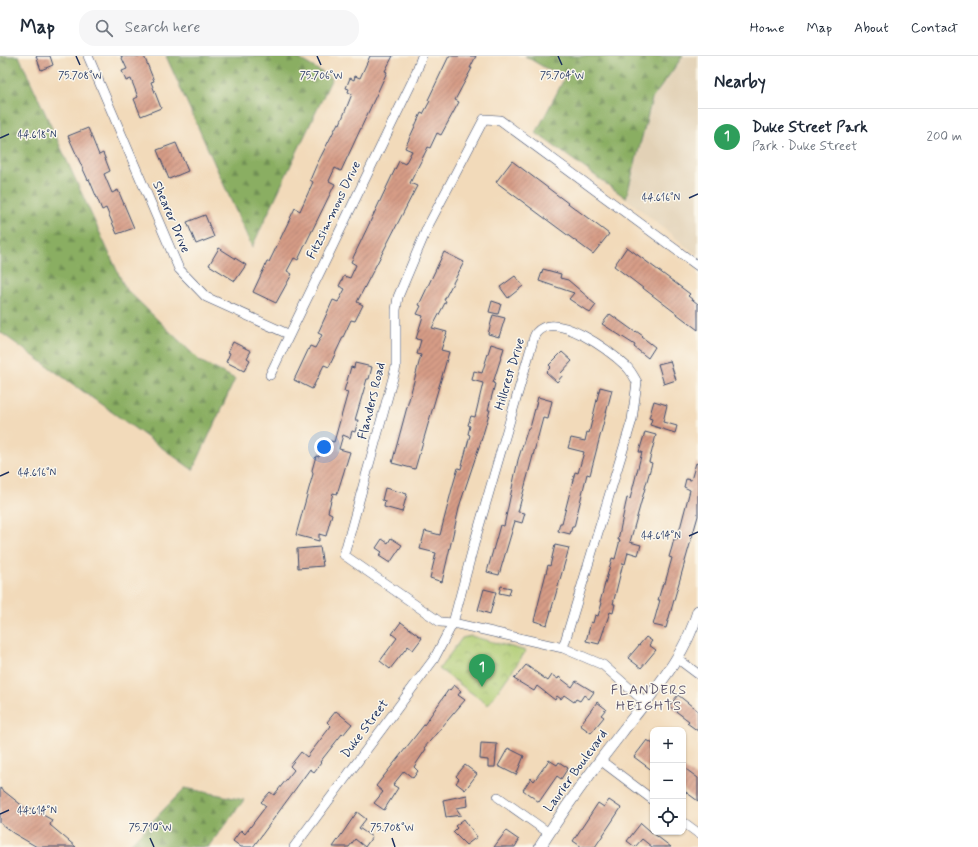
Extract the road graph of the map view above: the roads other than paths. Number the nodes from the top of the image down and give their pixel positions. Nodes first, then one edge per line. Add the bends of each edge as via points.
1 (88, 56) edge
2 (422, 56) edge
3 (698, 266) edge
4 (288, 334) junction
5 (270, 375) dead end
6 (698, 611) edge
7 (453, 623) junction
8 (563, 648) junction
9 (678, 659) junction
10 (698, 674) edge
11 (645, 702) junction
12 (600, 760) junction
13 (498, 797) dead end
14 (652, 799) edge
15 (686, 824) edge
16 (549, 833) junction
17 (698, 834) edge
18 (294, 847) edge
19 (540, 847) edge

1 - 4 street, Shearer Drive via 179,269 206,297
2 - 4 street, Fitzsimmons Drive via 414,78
3 - 7 street, Flanders Road via 500,120 484,118 428,226 398,297 396,367 344,555 440,622
4 - 5 street, Fitzsimmons Drive
6 - 9 street, Laurier Boulevard
7 - 8 street, Flanders Road
7 - 8 street, Hillcrest Drive via 536,333 547,326 562,326 578,332 628,368 637,382 632,420
7 - 18 street, Duke Street via 434,659
8 - 11 street, Flanders Road via 603,666
9 - 10 street
9 - 11 street, Laurier Boulevard
11 - 12 street, Laurier Boulevard
12 - 14 street
12 - 16 street, Laurier Boulevard
13 - 16 street
15 - 17 street
16 - 19 street, Laurier Boulevard

